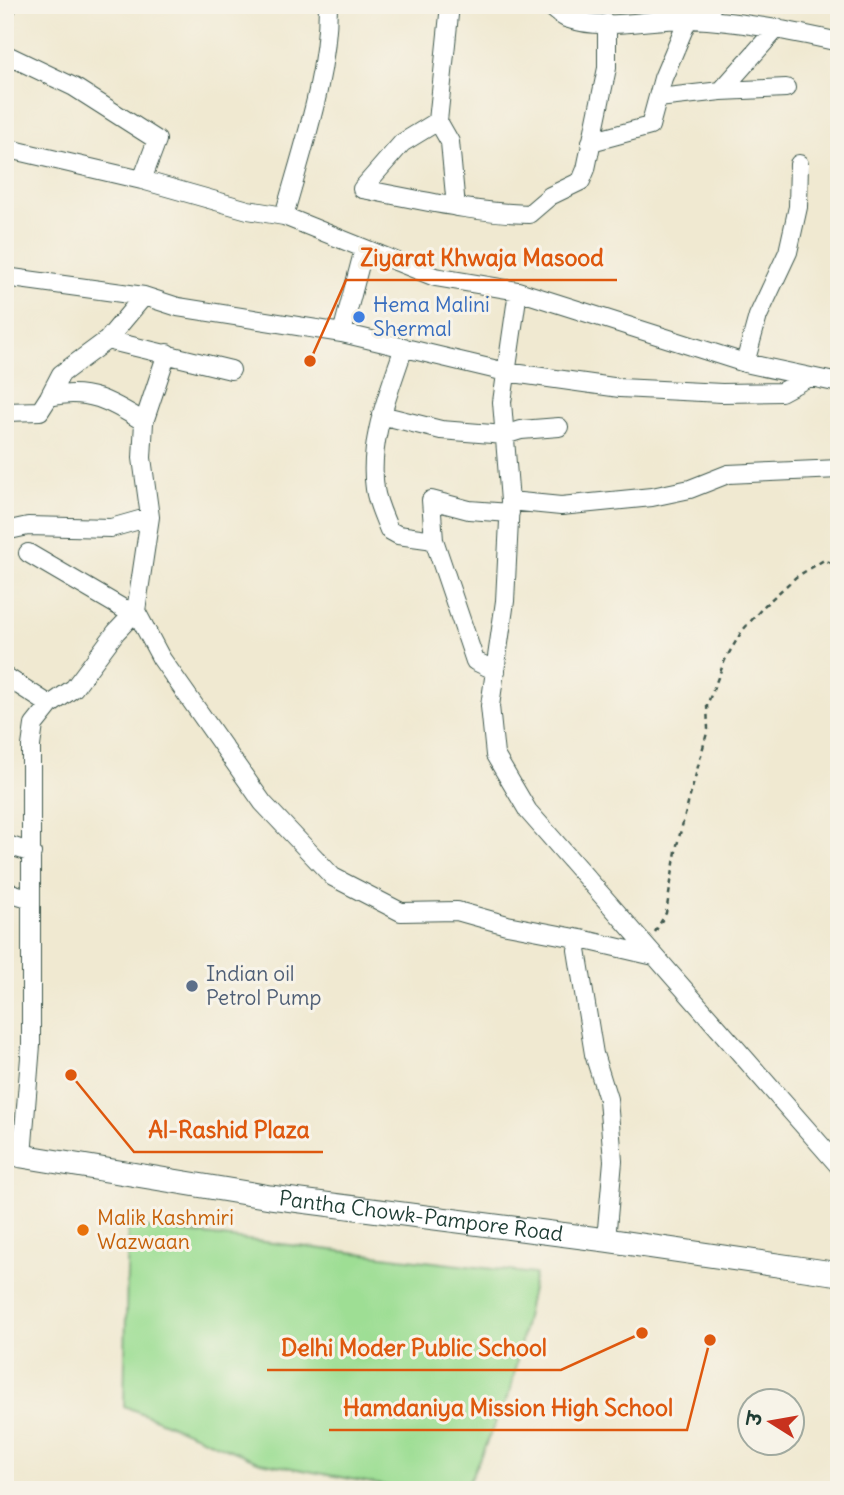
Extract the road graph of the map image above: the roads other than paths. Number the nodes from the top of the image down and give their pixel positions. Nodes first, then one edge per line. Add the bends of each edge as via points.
1 (8, 5) edge
2 (328, 5) edge
3 (450, 5) edge
4 (549, 5) edge
5 (713, 5) edge
6 (5, 12) edge
7 (688, 19) junction
8 (607, 23) junction
9 (777, 27) junction
10 (839, 42) edge
11 (5, 54) edge
12 (786, 88) dead end
13 (721, 91) junction
14 (658, 98) junction
15 (438, 121) junction
16 (591, 142) junction
17 (5, 148) edge
18 (799, 164) dead end
19 (142, 180) junction
20 (456, 206) junction
21 (284, 216) junction
22 (365, 249) junction
23 (5, 277) edge
24 (518, 291) junction
25 (144, 296) junction
26 (342, 333) junction
27 (107, 340) junction
28 (404, 347) junction
29 (167, 353) junction
30 (745, 363) junction
31 (231, 370) dead end
32 (506, 372) junction
33 (808, 377) junction
34 (839, 383) edge
35 (49, 397) junction
36 (5, 412) edge
37 (381, 415) junction
38 (144, 422) junction
39 (559, 427) dead end
40 (505, 435) junction
41 (839, 469) edge
42 (510, 507) junction
43 (150, 517) junction
44 (5, 531) edge
45 (434, 540) junction
46 (29, 553) dead end
47 (136, 611) junction
48 (496, 671) junction
49 (5, 676) edge
50 (50, 705) junction
51 (5, 844) edge
52 (32, 853) junction
53 (5, 891) edge
54 (31, 899) junction
55 (581, 939) junction
56 (650, 951) junction
57 (14, 1153) edge
58 (839, 1166) edge
59 (606, 1240) junction
60 (839, 1274) edge

1 - 6 street
2 - 21 street via 319,87
3 - 15 street
4 - 8 street via 564,17
5 - 7 street
7 - 8 street
7 - 9 street
7 - 14 street
8 - 16 street via 607,68
9 - 10 street
9 - 13 street
11 - 19 street via 74,87 157,140
12 - 13 street
13 - 14 street
14 - 16 street via 650,127
15 - 20 street via 450,142
15 - 20 street via 402,143 362,189
16 - 20 street via 581,181 550,196 529,214
17 - 19 street
18 - 30 street via 798,207 788,251 758,316
19 - 21 street
21 - 22 street
22 - 24 street via 435,277
22 - 26 street
23 - 25 street
24 - 30 street
24 - 32 street
25 - 26 street via 178,307
25 - 27 street
26 - 28 street
27 - 29 street
27 - 35 street via 61,374
28 - 32 street
28 - 37 street
29 - 31 street
29 - 38 street
30 - 33 street
32 - 33 street via 621,388 722,394 781,391
32 - 40 street via 502,402
33 - 34 street
35 - 36 street via 40,411
35 - 38 street via 68,392 95,396
37 - 40 street via 440,430
37 - 45 street via 372,457 375,492 389,530
38 - 43 street via 142,458
39 - 40 street
40 - 42 street
41 - 42 street via 729,474 652,497
42 - 45 street via 469,510 431,500
42 - 48 street
43 - 44 street via 111,528 28,526
43 - 47 street
45 - 48 street via 475,661
46 - 47 street via 122,608
47 - 50 street via 74,688
47 - 55 street via 161,658 263,803 333,877 401,912 457,911
48 - 56 street via 490,706 495,755 528,811
49 - 50 street
50 - 52 street via 34,725 31,746
51 - 52 street
52 - 54 street
53 - 54 street
54 - 57 street via 31,1045
55 - 56 street
55 - 59 street via 578,950 594,1054 608,1099 613,1161
56 - 58 street
57 - 59 main road, Pantha Chowk-Pampore Road via 270,1197
59 - 60 main road, Pantha Chowk-Pampore Road

